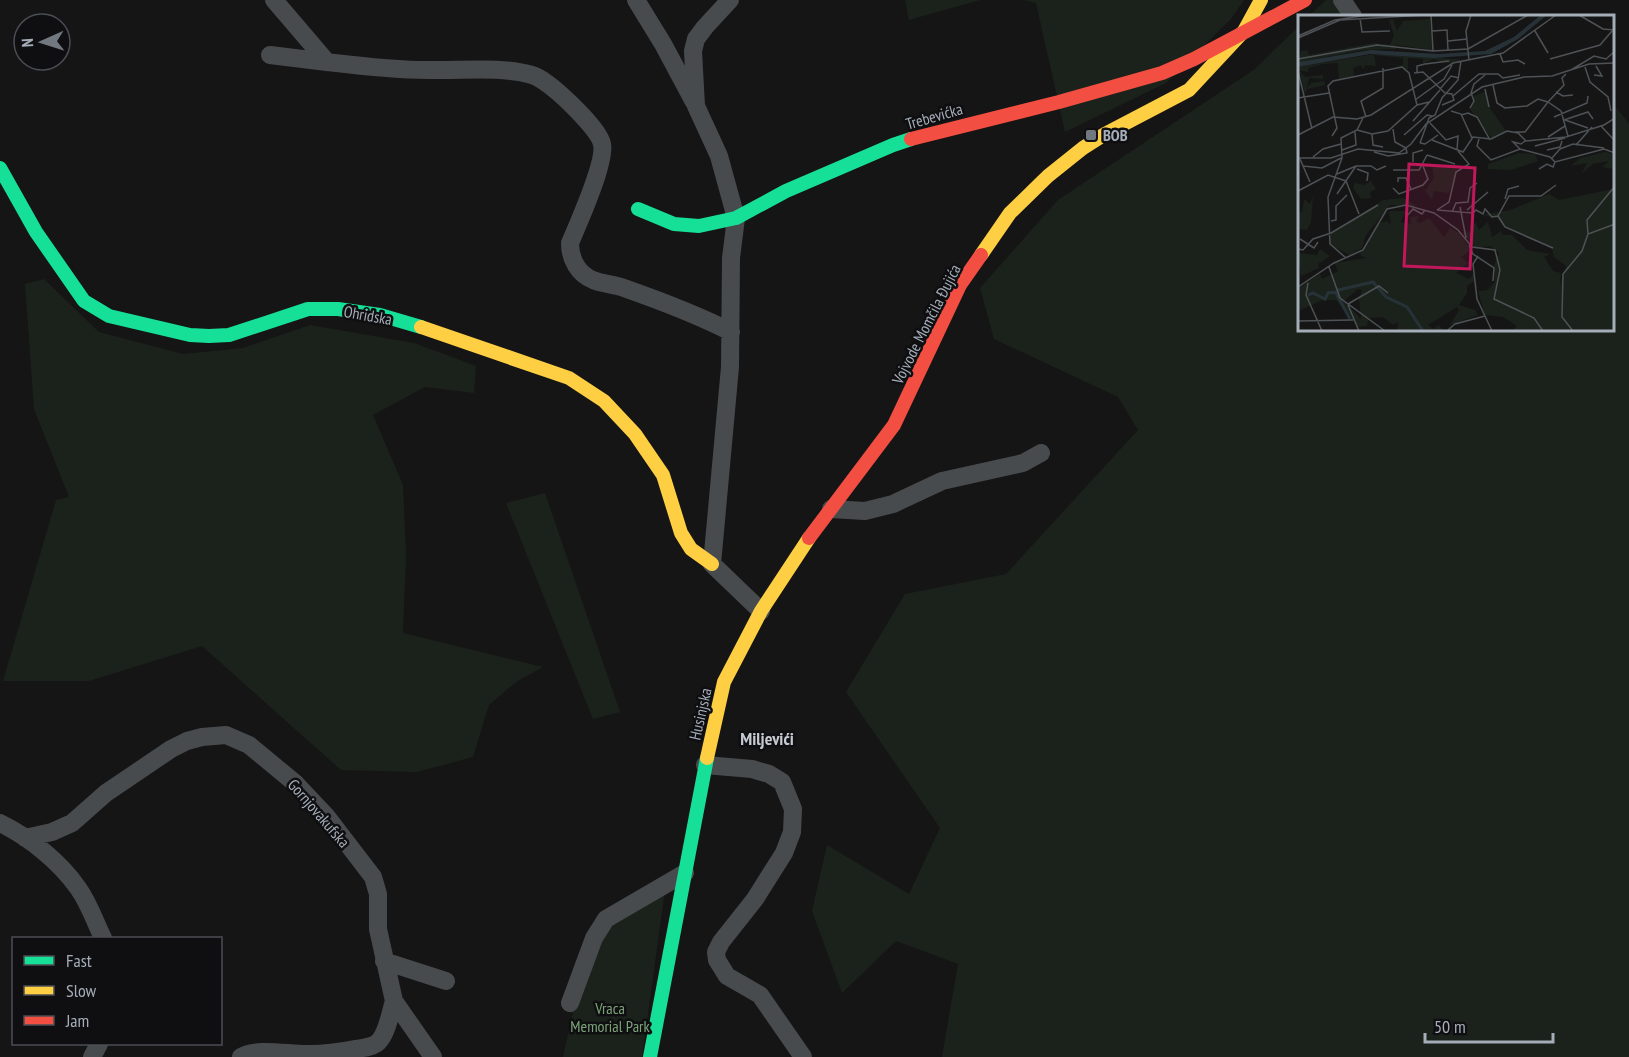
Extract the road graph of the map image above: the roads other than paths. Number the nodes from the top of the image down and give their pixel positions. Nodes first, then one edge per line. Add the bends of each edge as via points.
1 (274, 0) edge
2 (636, 0) edge
3 (730, 0) edge
4 (1261, 0) edge
5 (1305, 0) edge
6 (1342, 0) edge
7 (1352, 15) edge
8 (1244, 32) junction
9 (270, 55) dead end
10 (327, 62) junction
11 (696, 106) junction
12 (0, 168) edge
13 (638, 209) dead end
14 (736, 218) junction
15 (731, 332) junction
16 (894, 425) joint
17 (1041, 453) dead end
18 (831, 509) junction
19 (711, 564) junction
20 (761, 612) junction
21 (705, 765) junction
22 (0, 823) edge
23 (25, 838) junction
24 (685, 873) junction
25 (102, 937) edge
26 (384, 961) junction
27 (446, 981) dead end
28 (394, 1001) junction
29 (570, 1003) dead end
30 (241, 1057) edge
31 (433, 1057) edge
32 (651, 1057) edge
33 (803, 1057) edge

1 - 10 street
2 - 11 street
3 - 11 street via 696,39
4 - 8 street
5 - 8 street, Trebevićka
6 - 7 street
8 - 14 street, Trebevićka via 1162,73 892,145 786,191
8 - 16 street, Vojvode Momčila Đujića via 1189,90 1083,148 1010,213 960,285
9 - 10 street
10 - 15 street via 535,75 578,110 603,145 597,176 570,243 570,254 578,268 592,280 620,286 695,314
11 - 14 street via 719,156
12 - 19 street, Ohridska via 36,232 84,301 110,316 209,336 229,335 308,309 370,313 569,378 604,401 635,434 663,475 681,533 691,549
13 - 14 street, Trebevićka via 674,224 699,226
14 - 15 street via 731,258
15 - 19 street
16 - 18 street, Husinjska
17 - 18 street via 1023,464 942,481 893,504 866,511
18 - 20 street, Husinjska
19 - 20 street, Ohridska
20 - 21 street, Husinjska via 724,682
21 - 24 street, Husinjska
21 - 33 street via 768,774 782,782 793,809 792,832 784,853 716,952 728,976 760,995
22 - 23 street
23 - 25 street via 53,860 79,889
23 - 26 street, Gornjovakufska via 72,823 106,793 179,745 202,737 226,735 249,745 296,783 373,878
24 - 29 street via 606,919 594,938
24 - 32 street, Husinjska
26 - 27 street
26 - 28 street, Gornjovakufska
28 - 30 street via 380,1041 370,1047 335,1053 267,1052
28 - 31 street, Gornjovakufska

